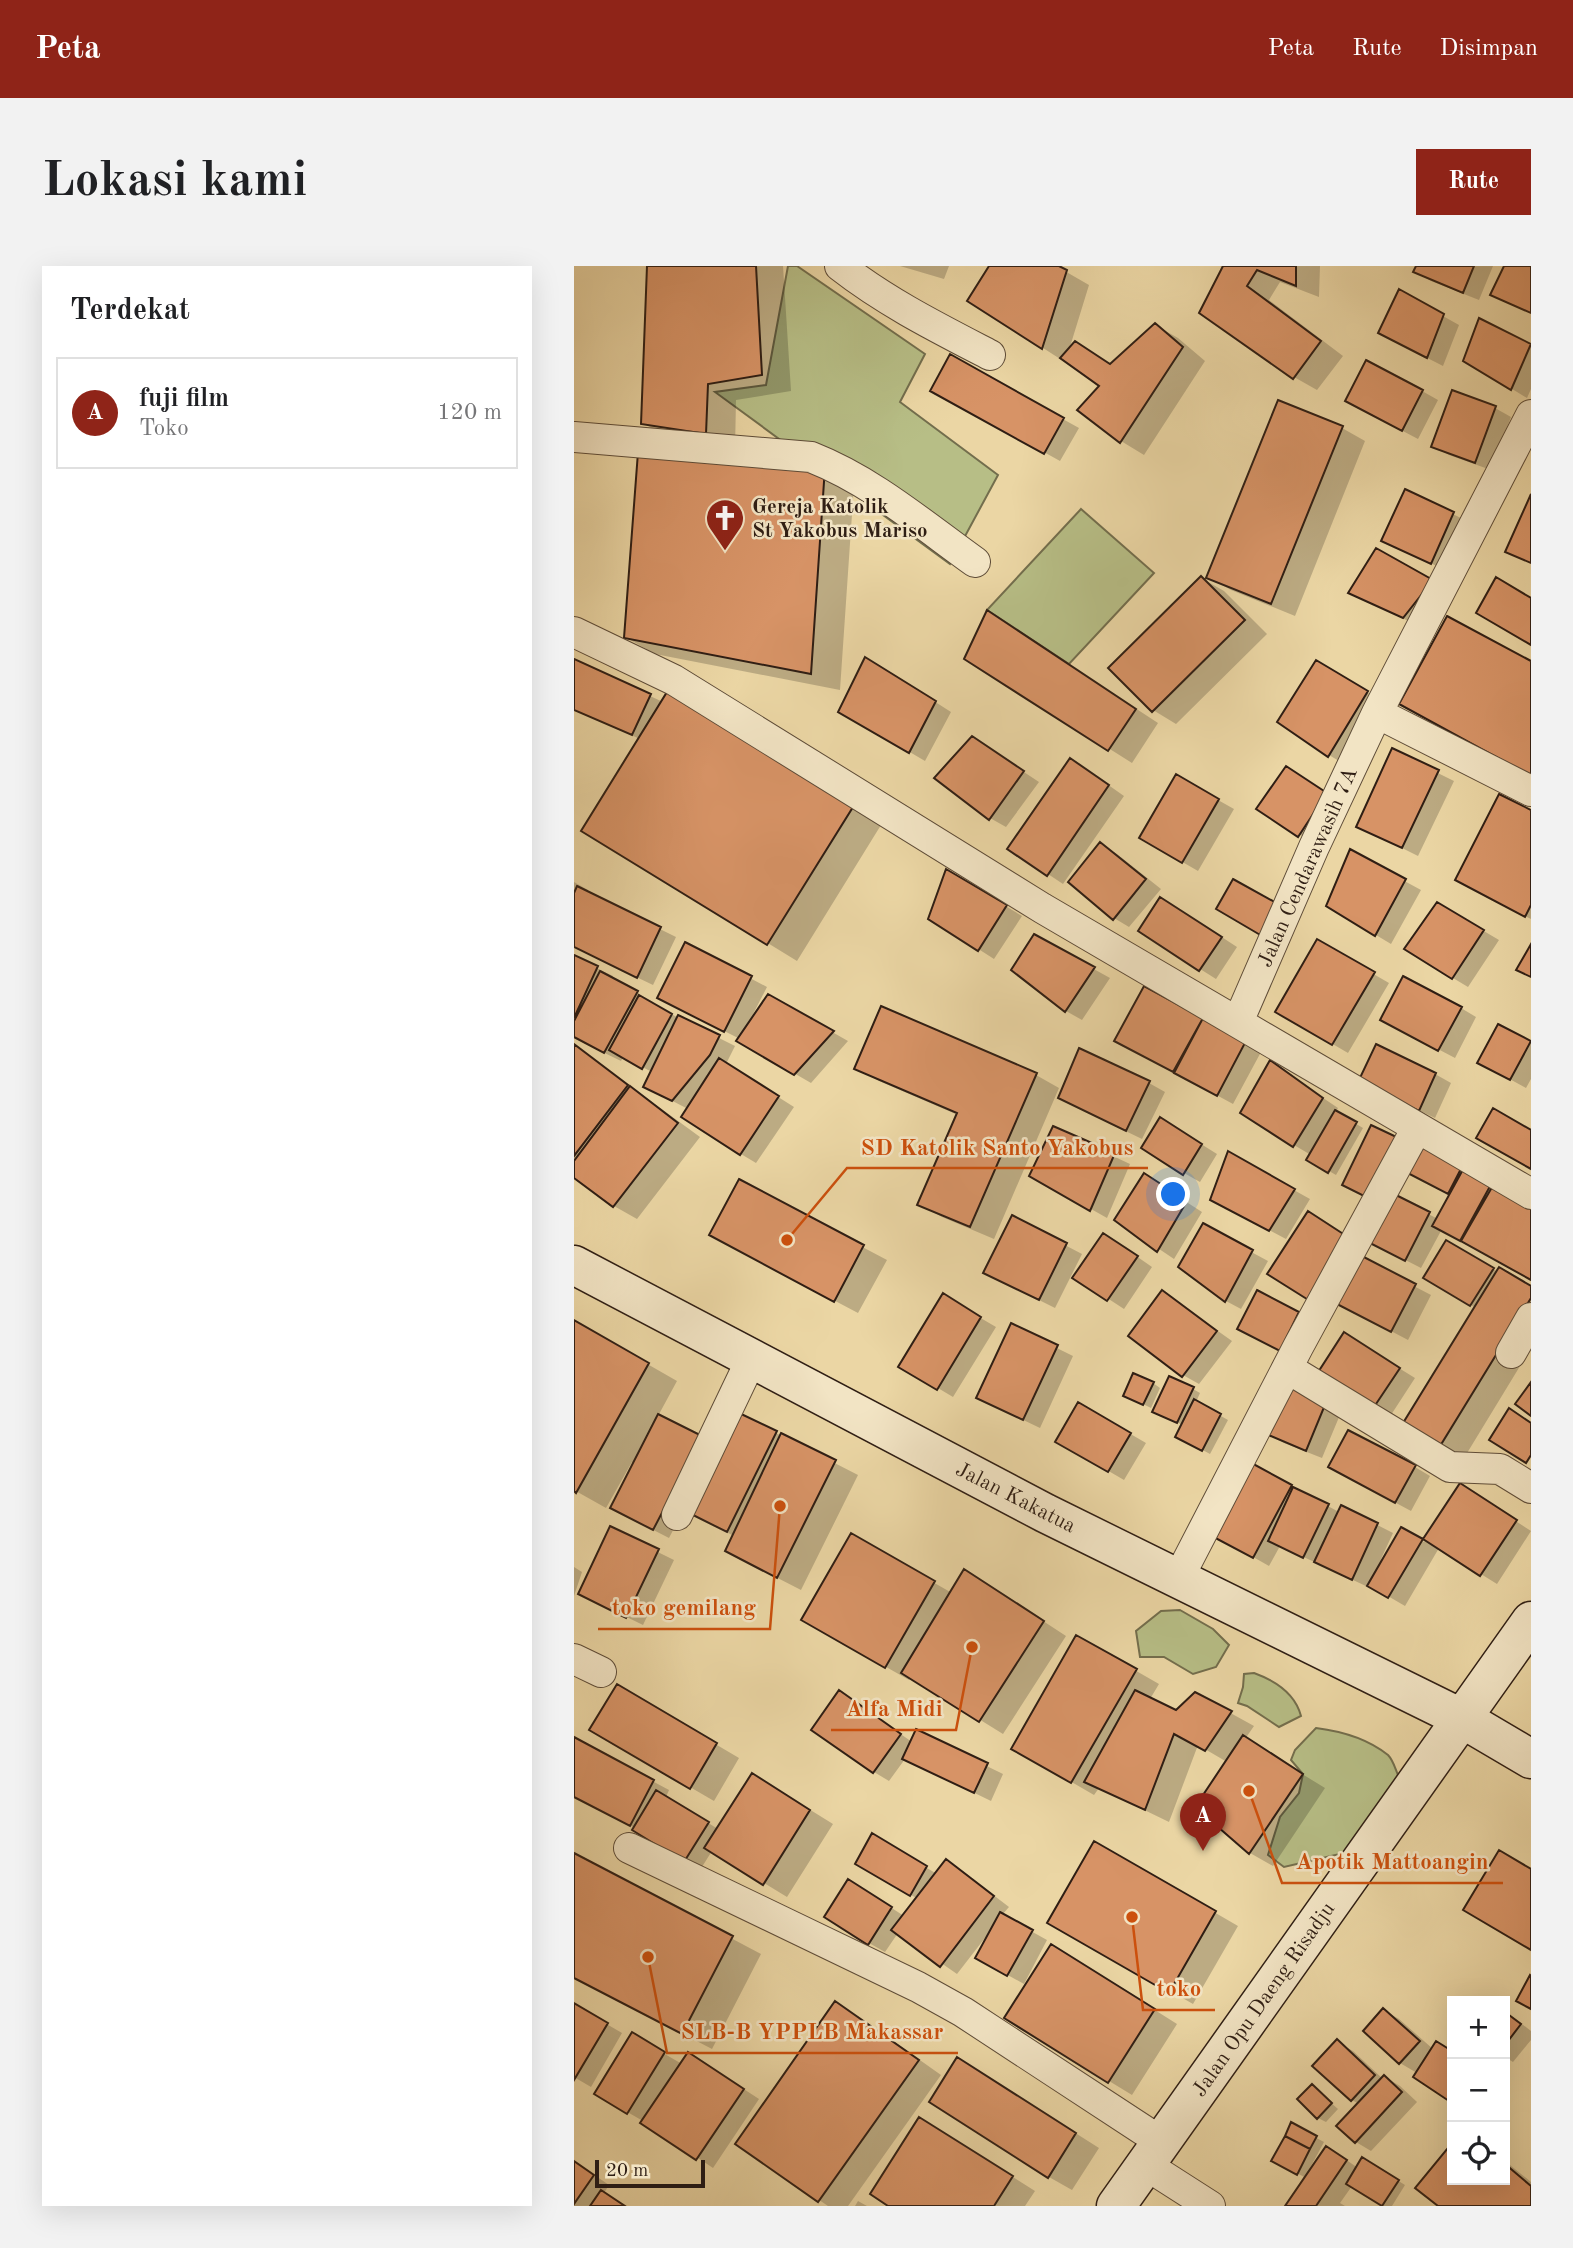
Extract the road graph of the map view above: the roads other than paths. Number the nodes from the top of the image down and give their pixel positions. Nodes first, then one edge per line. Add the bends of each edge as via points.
1 (840, 266) edge
2 (990, 355) dead end
3 (1531, 415) edge
4 (574, 437) edge
5 (975, 562) dead end
6 (574, 632) edge
7 (1377, 713) junction
8 (1531, 791) edge
9 (1238, 1022) junction
10 (1417, 1128) junction
11 (1531, 1194) edge
12 (574, 1265) edge
13 (1531, 1318) edge
14 (1511, 1353) dead end
15 (752, 1358) junction
16 (1287, 1368) junction
17 (1531, 1488) edge
18 (677, 1515) dead end
19 (1178, 1579) junction
20 (1531, 1620) edge
21 (574, 1659) edge
22 (601, 1672) dead end
23 (1463, 1719) junction
24 (1531, 1759) edge
25 (629, 1848) dead end
26 (1155, 2154) junction
27 (1116, 2206) edge
28 (1210, 2206) edge

1 - 2 street via 911,313
3 - 7 street, Jalan Cendarawasih 7A
4 - 5 street via 811,457 866,484
6 - 9 street via 674,680 1042,908
7 - 8 street
7 - 9 street, Jalan Cendarawasih 7A
9 - 10 street
10 - 11 street
10 - 16 street
12 - 15 main road, Jalan Kakatua
13 - 14 street
15 - 18 street
15 - 19 main road, Jalan Kakatua
16 - 17 street via 1450,1467 1500,1469
16 - 19 street
19 - 23 main road, Jalan Kakatua
20 - 23 main road, Jalan Opu Daeng Risadju
21 - 22 street
23 - 24 main road, Jalan Kakatua
23 - 26 main road, Jalan Opu Daeng Risadju
25 - 26 street via 963,2012
26 - 27 main road, Jalan Opu Daeng Risadju
26 - 28 street

